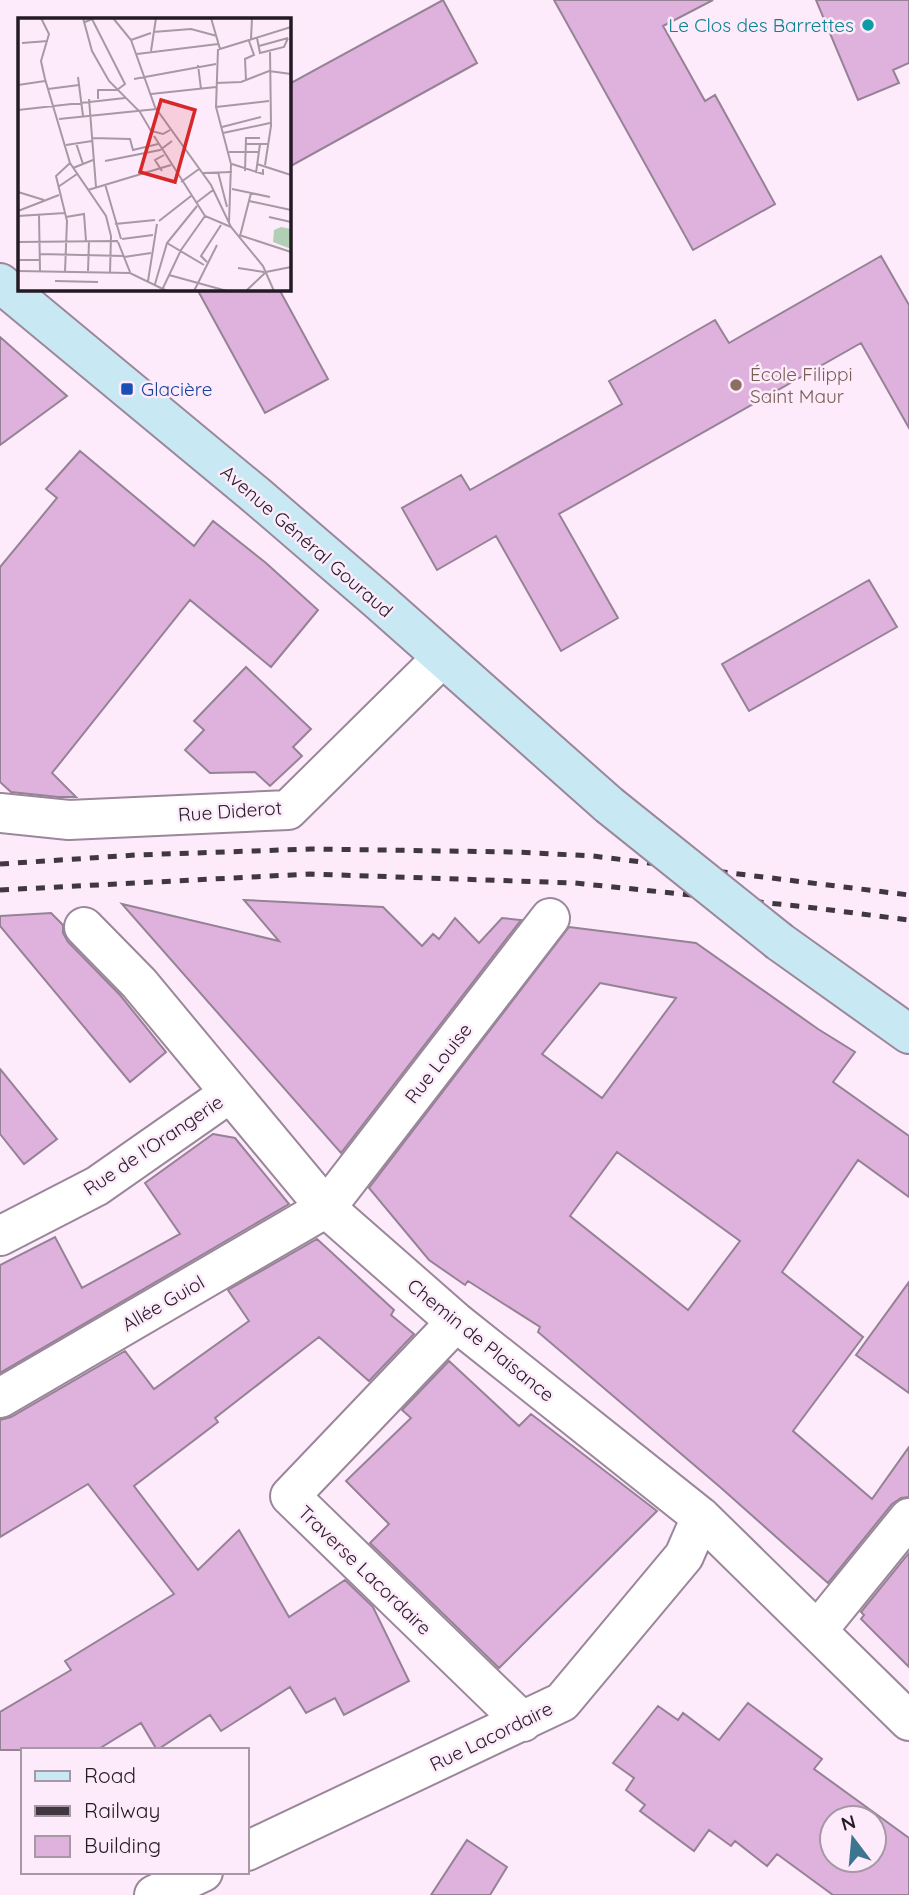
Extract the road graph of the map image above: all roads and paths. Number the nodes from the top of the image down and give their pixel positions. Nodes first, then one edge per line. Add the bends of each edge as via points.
1 (0, 283) edge
2 (442, 658) junction
3 (0, 813) edge
4 (550, 918) dead end
5 (84, 927) dead end
6 (909, 1034) edge
7 (230, 1093) junction
8 (326, 1208) junction
9 (0, 1236) edge
10 (456, 1322) junction
11 (0, 1398) edge
12 (701, 1517) junction
13 (909, 1518) edge
14 (817, 1631) junction
15 (909, 1721) edge
16 (523, 1722) junction
17 (248, 1852) edge
18 (198, 1874) edge
19 (154, 1895) edge

1 - 2 main road, Avenue Général Gouraud via 257,496
2 - 3 street, Rue Diderot via 288,810 69,820
2 - 6 main road, Avenue Général Gouraud, bridge via 609,805 780,942
4 - 8 street, Rue Louise
5 - 7 street, Chemin de Plaisance via 139,983
7 - 8 street, Chemin de Plaisance
7 - 9 street, Rue de l'Orangerie via 97,1186
8 - 10 street, Chemin de Plaisance
8 - 11 street, Allée Guiol
10 - 12 street, Chemin de Plaisance
10 - 16 street, Traverse Lacordaire via 290,1496
12 - 14 street, Chemin de Plaisance
12 - 16 street, Rue Lacordaire via 684,1556 562,1702
13 - 14 street
14 - 15 street, Chemin de Plaisance
16 - 17 street, Rue Lacordaire
18 - 19 street

